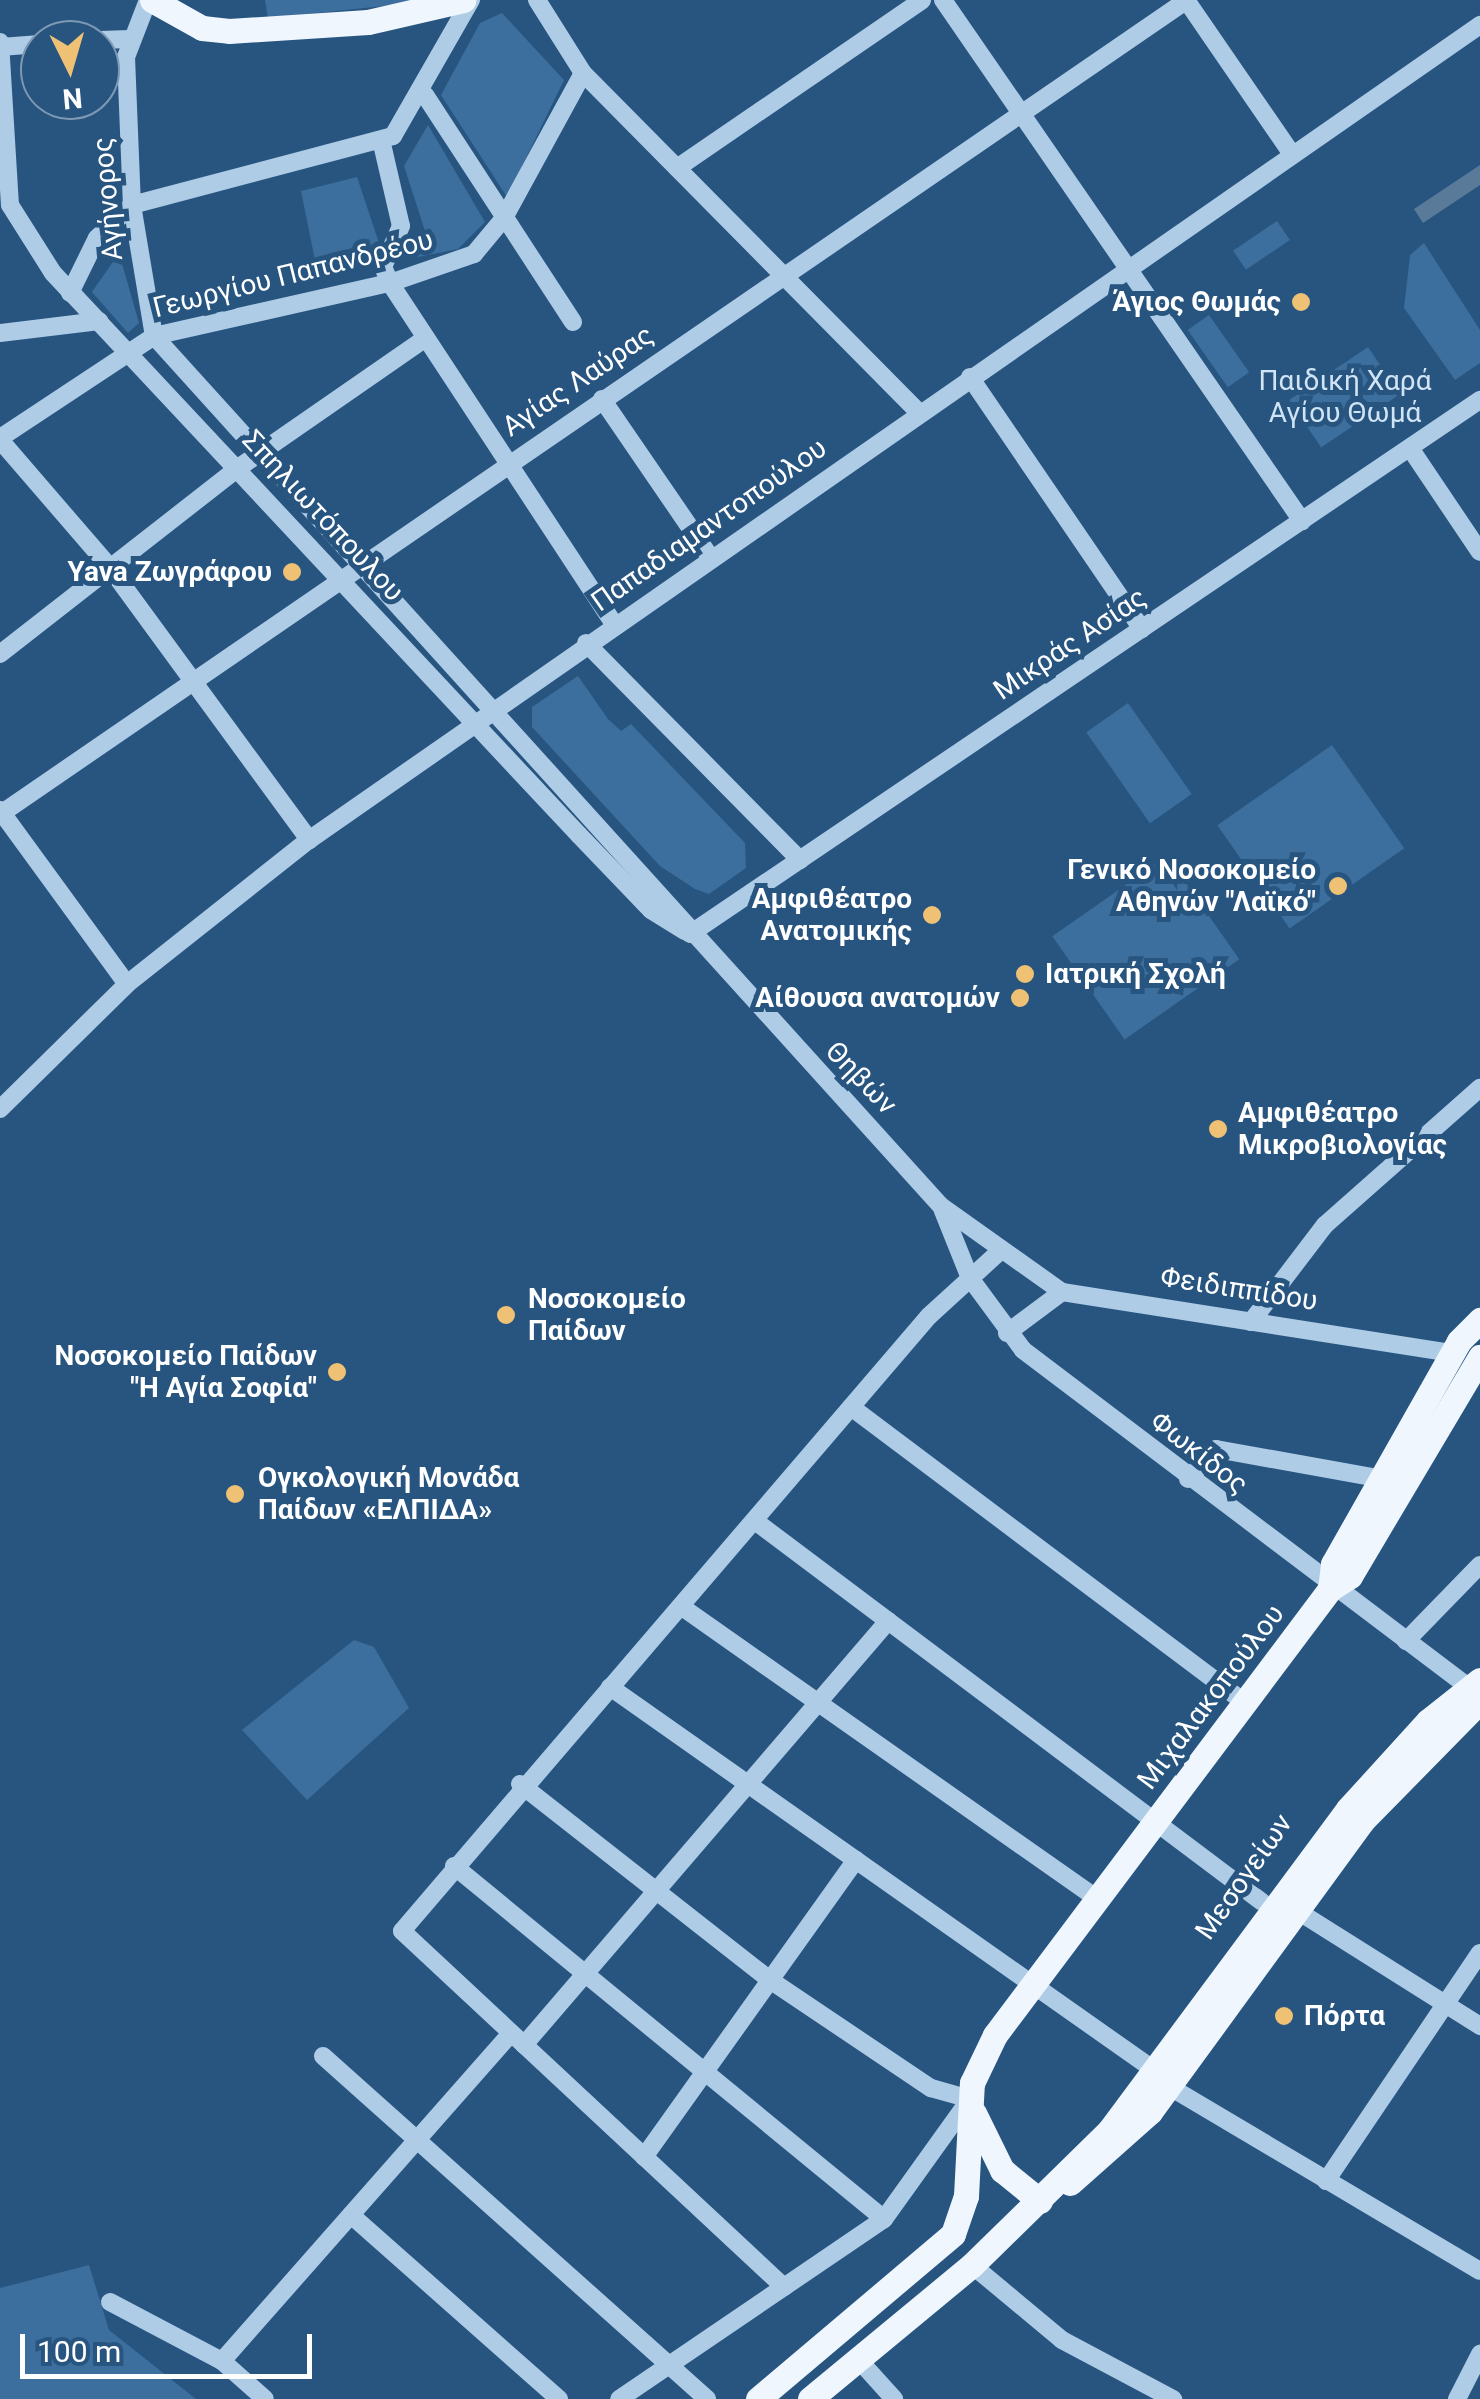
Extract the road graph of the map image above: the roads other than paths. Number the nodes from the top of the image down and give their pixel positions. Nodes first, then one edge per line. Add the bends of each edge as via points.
1 (150, 0) edge
2 (463, 0) edge
3 (471, 0) edge
4 (537, 0) edge
5 (922, 0) edge
6 (943, 0) edge
7 (1187, 0) edge
8 (1480, 25) edge
9 (130, 38) junction
10 (120, 39) edge
11 (0, 45) edge
12 (583, 73) junction
13 (424, 95) junction
14 (1020, 112) junction
15 (382, 144) junction
16 (1292, 154) junction
17 (676, 168) junction
18 (5, 205) edge
19 (132, 205) junction
20 (504, 218) junction
21 (1126, 270) junction
22 (782, 277) junction
23 (390, 283) junction
24 (70, 294) junction
25 (98, 321) junction
26 (574, 322) dead end
27 (0, 333) edge
28 (154, 336) junction
29 (423, 340) junction
30 (128, 351) junction
31 (970, 378) junction
32 (602, 399) junction
33 (1480, 400) edge
34 (919, 412) junction
35 (0, 439) edge
36 (1410, 448) junction
37 (248, 461) junction
38 (504, 464) junction
39 (1302, 520) junction
40 (1480, 552) edge
41 (710, 557) junction
42 (108, 565) junction
43 (349, 570) junction
44 (614, 624) junction
45 (1142, 628) junction
46 (586, 642) junction
47 (0, 654) edge
48 (191, 676) junction
49 (488, 711) junction
50 (471, 722) junction
51 (1, 812) edge
52 (309, 840) junction
53 (800, 860) junction
54 (690, 934) junction
55 (128, 984) junction
56 (1479, 1091) edge
57 (0, 1110) edge
58 (941, 1206) junction
59 (1000, 1252) junction
60 (970, 1278) junction
61 (1062, 1292) junction
62 (1480, 1320) edge
63 (1251, 1322) junction
64 (1007, 1333) junction
65 (1452, 1353) junction
66 (1480, 1356) edge
67 (851, 1407) junction
68 (1188, 1479) junction
69 (1382, 1479) junction
70 (755, 1521) junction
71 (1480, 1565) edge
72 (1330, 1589) junction
73 (682, 1607) junction
74 (888, 1621) junction
75 (1406, 1642) junction
76 (1474, 1685) edge
77 (610, 1686) junction
78 (1244, 1702) junction
79 (816, 1704) junction
80 (747, 1783) junction
81 (520, 1784) junction
82 (1154, 1820) junction
83 (856, 1860) junction
84 (454, 1866) junction
85 (654, 1893) junction
86 (1096, 1898) junction
87 (1262, 1902) junction
88 (1296, 1910) junction
89 (1480, 1953) edge
90 (584, 1973) junction
91 (770, 1980) junction
92 (1033, 1985) junction
93 (1446, 2004) junction
94 (1480, 2026) edge
95 (518, 2039) junction
96 (323, 2056) dead end
97 (1147, 2065) junction
98 (704, 2071) junction
99 (1170, 2087) junction
100 (970, 2099) junction
101 (417, 2140) junction
102 (1088, 2154) junction
103 (644, 2157) junction
104 (1326, 2180) junction
105 (1040, 2201) junction
106 (351, 2215) junction
107 (884, 2218) junction
108 (972, 2265) junction
109 (1480, 2271) edge
110 (784, 2287) junction
111 (110, 2302) dead end
112 (1480, 2354) edge
113 (858, 2359) junction
114 (222, 2362) junction
115 (669, 2365) junction
116 (265, 2399) edge
117 (559, 2399) edge
118 (619, 2399) edge
119 (707, 2399) edge
120 (758, 2399) edge
121 (810, 2399) edge
122 (894, 2399) edge
123 (1173, 2399) edge
124 (1457, 2399) edge

1 - 2 main road via 202,28 229,31 368,22
1 - 9 street, Αγήνορος
3 - 13 street
4 - 12 street
5 - 17 street
6 - 14 street
7 - 14 street, Αγίας Λαύρας
7 - 16 street
8 - 16 street, Παπαδιαμαντοπούλου
9 - 10 street
9 - 19 street, Αγήνορος
11 - 18 street
12 - 17 street
12 - 20 street, Γεωργίου Παπανδρέου
13 - 15 street
13 - 20 street
14 - 21 street
14 - 22 street, Αγίας Λαύρας
15 - 19 street
15 - 23 street via 401,226 383,267
16 - 21 street, Παπαδιαμαντοπούλου
17 - 22 street
18 - 24 street, Σπηλιωτόπουλου
19 - 24 street via 96,238
19 - 28 street, Αγήνορος
20 - 23 street, Γεωργίου Παπανδρέου via 451,267
20 - 26 street
21 - 31 street, Παπαδιαμαντοπούλου
21 - 39 street
22 - 32 street, Αγίας Λαύρας
22 - 34 street
23 - 28 street, Γεωργίου Παπανδρέου
23 - 29 street
24 - 25 street, Σπηλιωτόπουλου
25 - 27 street
25 - 30 street, Σπηλιωτόπουλου
28 - 30 street, Γεωργίου Παπανδρέου
28 - 37 street, Σπηλιωτόπουλου
29 - 37 street
29 - 38 street
30 - 35 street, Γεωργίου Παπανδρέου
30 - 37 street, Σπηλιωτόπουλου
31 - 34 street, Παπαδιαμαντοπούλου
31 - 45 street
32 - 38 street, Αγίας Λαύρας
32 - 41 street
33 - 36 street, Μικράς Ασίας
34 - 41 street, Παπαδιαμαντοπούλου
35 - 42 street
36 - 39 street, Μικράς Ασίας
36 - 40 street
37 - 42 street
37 - 43 street, Σπηλιωτόπουλου
38 - 43 street, Αγίας Λαύρας
38 - 44 street
39 - 45 street, Μικράς Ασίας
41 - 44 street, Παπαδιαμαντοπούλου
42 - 47 street
42 - 48 street
43 - 48 street, Αγίας Λαύρας
43 - 49 street, Σπηλιωτόπουλου
43 - 50 street, Σπηλιωτόπουλου
44 - 46 street, Παπαδιαμαντοπούλου
45 - 53 street, Μικράς Ασίας
46 - 49 street, Παπαδιαμαντοπούλου
46 - 53 street
48 - 51 street, Αγίας Λαύρας
48 - 52 street
49 - 50 street, Παπαδιαμαντοπούλου
49 - 54 street, Θηβών via 666,897
50 - 52 street, Παπαδιαμαντοπούλου
50 - 54 street, Θηβών via 651,910
51 - 55 street
52 - 55 street, Παπαδιαμαντοπούλου
53 - 54 street, Μικράς Ασίας
54 - 58 street, Θηβών
55 - 57 street, Παπαδιαμαντοπούλου
56 - 63 street via 1325,1226
58 - 59 street, Θηβών
58 - 60 street, Φωκίδος
59 - 60 street
59 - 61 street, Φειδιππίδου
60 - 64 street, Φωκίδος
60 - 67 street
61 - 63 street, Φειδιππίδου
61 - 64 street
62 - 65 main road, Μιχαλακοπούλου
63 - 65 street, Φειδιππίδου
64 - 68 street, Φωκίδος
65 - 66 main road, Φειδιππίδου
65 - 69 main road, Μιχαλακοπούλου
66 - 72 main road via 1350,1576
67 - 70 street
67 - 78 street
68 - 69 street via 1216,1449
68 - 72 street, Φωκίδος
69 - 72 main road, Μιχαλακοπούλου via 1333,1564
70 - 73 street
70 - 74 street
71 - 75 street
72 - 75 street, Φωκίδος
72 - 78 main road, Μιχαλακοπούλου
73 - 77 street
73 - 79 street
74 - 79 street
74 - 82 street
75 - 76 street, Φωκίδος
76 - 87 main road, Μεσογείων via 1336,1801
76 - 88 main road
76 - 102 main road, Μεσογείων via 1348,1809 1179,2046
77 - 80 street
77 - 81 street
78 - 82 main road, Μιχαλακοπούλου
79 - 80 street
79 - 86 street
80 - 83 street
80 - 85 street
81 - 84 street
81 - 85 street
82 - 86 main road, Μιχαλακοπούλου
82 - 87 street
83 - 91 street
83 - 92 street
84 - 90 street
84 - 95 street via 402,1931
85 - 90 street
85 - 91 street
86 - 92 main road, Μιχαλακοπούλου
87 - 97 main road, Μεσογείων
88 - 93 street
88 - 99 main road
89 - 93 street
90 - 95 street
90 - 98 street
91 - 98 street
91 - 100 street via 931,2088
92 - 97 street
92 - 100 main road, Μιχαλακοπούλου via 995,2036
93 - 94 street
93 - 104 street
95 - 101 street
95 - 103 street
96 - 101 street
97 - 102 main road, Μεσογείων
98 - 103 street
98 - 107 street
99 - 102 main road
99 - 104 street
100 - 105 main road via 992,2156
100 - 107 street
100 - 120 main road via 966,2196 953,2234
101 - 106 street
101 - 115 street
102 - 105 main road
103 - 110 street
104 - 109 street
105 - 108 main road
106 - 114 street
106 - 117 street
107 - 110 street
108 - 113 main road
108 - 123 street via 1062,2340
110 - 115 street
111 - 114 street
112 - 124 street
113 - 121 main road
113 - 122 street
114 - 116 street
115 - 118 street
115 - 119 street

